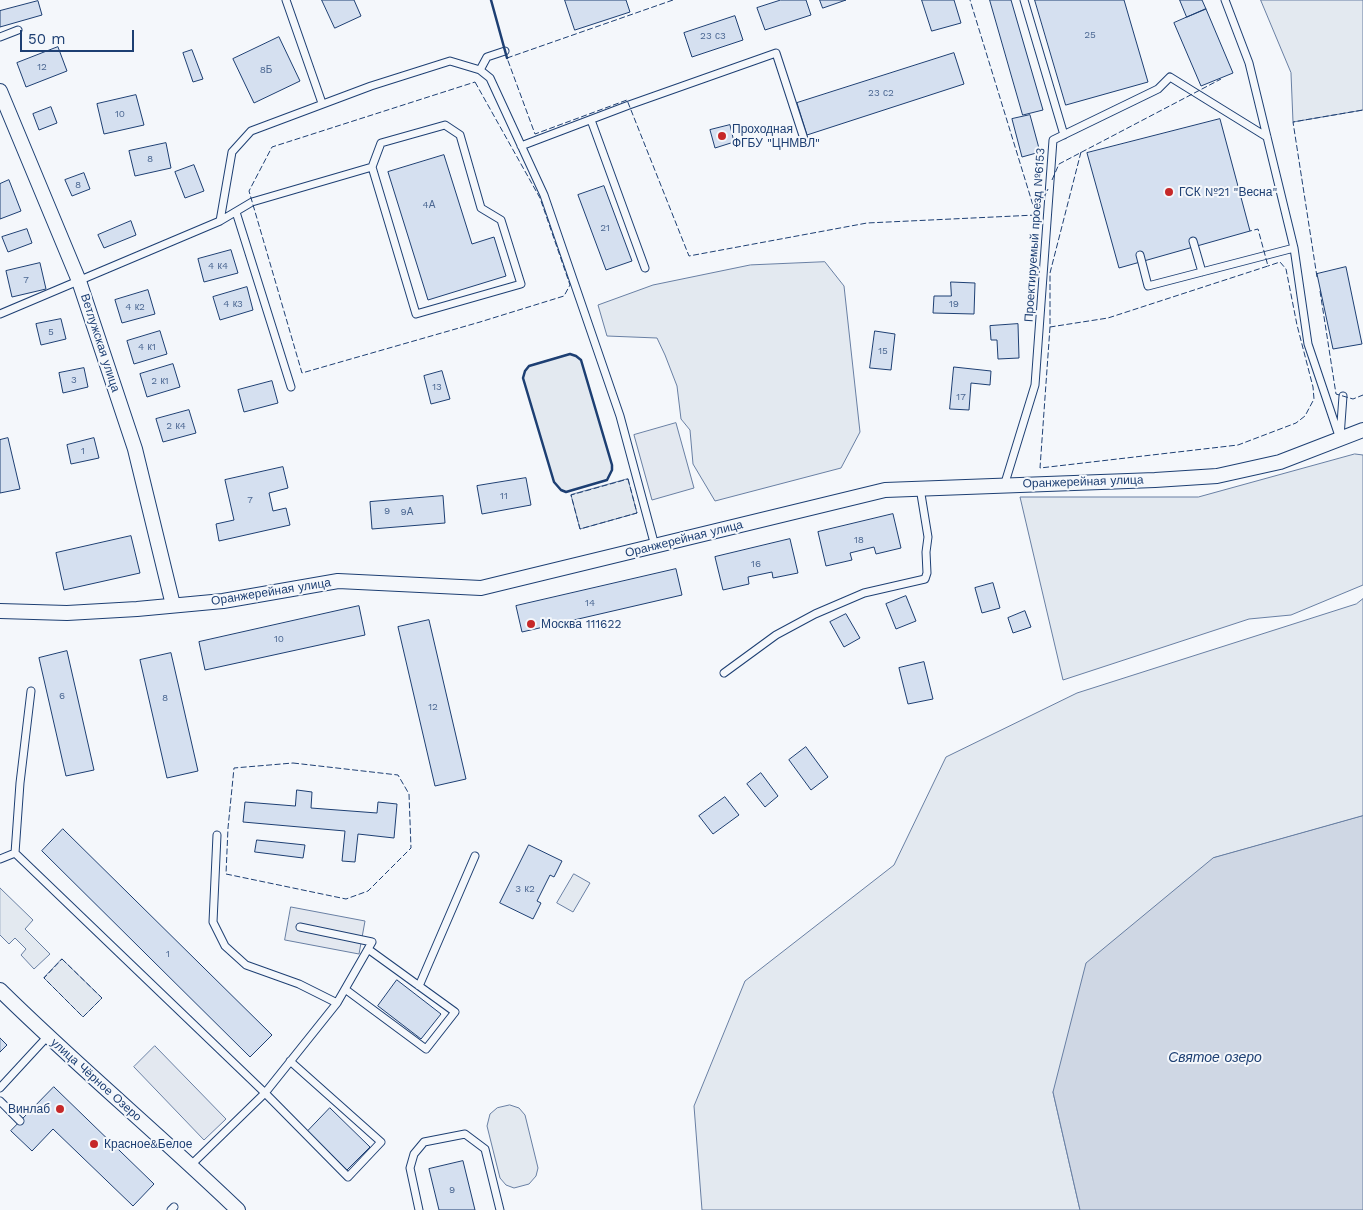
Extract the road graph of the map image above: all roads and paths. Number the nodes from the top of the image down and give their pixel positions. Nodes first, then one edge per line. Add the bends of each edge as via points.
1 (286, 0) edge
2 (1024, 0) edge
3 (1225, 0) edge
4 (18, 30) dead end
5 (0, 37) edge
6 (504, 51) dead end
7 (480, 70) junction
8 (0, 91) edge
9 (322, 103) junction
10 (591, 120) junction
11 (1064, 135) junction
12 (1267, 137) junction
13 (805, 142) dead end
14 (521, 146) junction
15 (372, 167) junction
16 (236, 212) junction
17 (220, 222) junction
18 (1194, 241) dead end
19 (1294, 248) junction
20 (1140, 255) dead end
21 (645, 268) dead end
22 (1202, 272) junction
23 (79, 281) junction
24 (0, 314) edge
25 (291, 388) dead end
26 (1343, 396) dead end
27 (1363, 430) edge
28 (1340, 440) junction
29 (1004, 486) junction
30 (920, 488) junction
31 (655, 546) junction
32 (173, 605) junction
33 (0, 611) edge
34 (724, 674) dead end
35 (31, 691) dead end
36 (217, 835) dead end
37 (15, 854) junction
38 (475, 856) dead end
39 (0, 859) edge
40 (300, 927) dead end
41 (368, 949) junction
42 (419, 986) junction
43 (346, 989) junction
44 (0, 990) edge
45 (338, 1003) junction
46 (48, 1037) junction
47 (290, 1061) junction
48 (0, 1088) edge
49 (265, 1093) junction
50 (0, 1101) edge
51 (20, 1121) dead end
52 (190, 1165) junction
53 (238, 1210) edge
54 (419, 1210) edge
55 (500, 1210) edge

1 - 9 lane
2 - 11 lane
3 - 12 lane via 1249,63
4 - 5 lane
6 - 7 lane via 487,57
7 - 9 lane via 450,61
7 - 14 lane via 490,78
8 - 23 street, Ветлужская улица
9 - 17 lane via 251,131 232,152
10 - 13 lane via 776,53
10 - 14 lane
10 - 21 lane
11 - 12 lane via 1158,89 1170,77
11 - 29 lane, Проектируемый проезд №6153 via 1053,140 1035,385
12 - 19 lane
14 - 31 lane via 544,194 617,407
15 - 15 lane via 416,314 521,284 501,220 481,208 460,135 444,125 381,143
15 - 16 lane via 252,202
16 - 17 lane
16 - 25 lane
17 - 23 lane
18 - 22 lane
19 - 22 lane
19 - 28 lane via 1308,344
20 - 22 lane via 1148,286
23 - 24 lane
23 - 32 street, Ветлужская улица via 135,449
26 - 28 lane
27 - 28 street, Оранжерейная улица
28 - 29 street, Оранжерейная улица via 1280,462 1217,476
29 - 30 street, Оранжерейная улица
30 - 31 street, Оранжерейная улица via 885,490
30 - 34 lane via 928,537 926,579 864,593 815,614 776,635
31 - 32 street, Оранжерейная улица via 481,588 338,581 223,601
32 - 33 street, Оранжерейная улица via 67,613
35 - 37 lane
36 - 45 lane via 213,922 225,946 246,965 299,984
37 - 39 lane
37 - 49 lane
38 - 42 lane
40 - 41 lane via 372,942
41 - 42 lane
41 - 43 lane
42 - 43 lane via 455,1012 426,1049
43 - 45 lane
44 - 46 street, улица Чёрное Озеро
45 - 47 lane
46 - 48 lane
46 - 52 street, улица Чёрное Озеро
47 - 49 lane
47 - 49 lane via 381,1142 348,1176
49 - 52 lane
50 - 51 lane
52 - 53 street, улица Чёрное Озеро
54 - 55 lane via 410,1168 414,1154 424,1142 465,1134 485,1148

